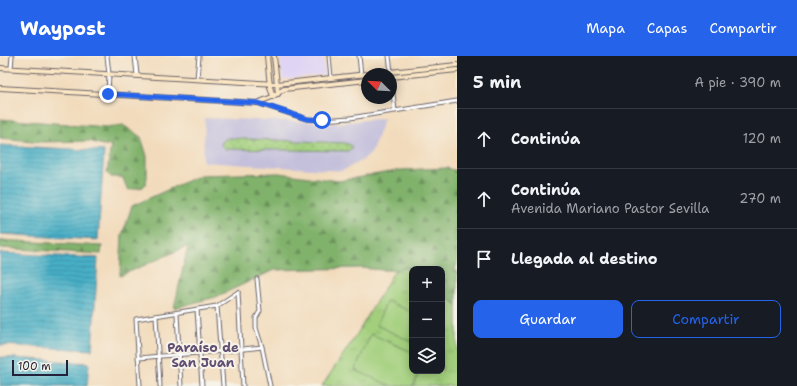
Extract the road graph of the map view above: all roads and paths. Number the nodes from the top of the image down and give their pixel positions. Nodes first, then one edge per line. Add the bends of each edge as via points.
1 (12, 56) edge
2 (107, 56) edge
3 (135, 56) edge
4 (199, 56) edge
5 (267, 56) edge
6 (274, 56) edge
7 (329, 56) edge
8 (359, 56) edge
9 (389, 56) edge
10 (457, 65) edge
11 (0, 68) edge
12 (11, 68) junction
13 (390, 68) edge
14 (457, 70) edge
15 (276, 73) junction
16 (109, 74) junction
17 (269, 74) junction
18 (397, 74) edge
19 (137, 75) junction
20 (361, 75) joint
21 (397, 75) edge
22 (331, 78) junction
23 (197, 79) junction
24 (361, 81) edge
25 (270, 83) junction
26 (277, 84) junction
27 (0, 88) edge
28 (108, 94) junction
29 (275, 95) junction
30 (457, 102) edge
31 (258, 103) junction
32 (394, 104) edge
33 (395, 111) junction
34 (257, 279) dead end
35 (217, 306) junction
36 (197, 309) junction
37 (177, 314) junction
38 (156, 316) junction
39 (262, 347) junction
40 (241, 350) junction
41 (200, 352) junction
42 (220, 352) junction
43 (179, 354) junction
44 (159, 356) junction
45 (138, 358) junction
46 (140, 386) edge
47 (160, 386) edge
48 (181, 386) edge
49 (202, 386) edge
50 (223, 386) edge
51 (243, 386) edge
52 (270, 386) edge

1 - 12 street
2 - 16 street
3 - 19 street
4 - 23 street
5 - 17 main road
6 - 15 main road
7 - 22 street
8 - 20 street
9 - 13 street
10 - 18 main road
11 - 12 main road
12 - 16 main road
14 - 21 main road
15 - 17 main road
15 - 26 main road
16 - 19 main road
16 - 28 street
17 - 25 main road
19 - 23 main road
20 - 22 main road
22 - 26 main road
23 - 25 main road
24 - 29 main road via 284,90
25 - 26 main road
25 - 29 main road
26 - 29 main road
27 - 28 main road
28 - 31 main road
29 - 31 main road
30 - 33 street
31 - 33 street via 307,119 322,120
32 - 33 street
34 - 39 street via 260,311 255,323
35 - 36 street
35 - 40 street via 238,292
35 - 42 street
36 - 37 street
36 - 41 street
37 - 38 street
37 - 43 street
38 - 44 street
38 - 45 street via 136,319
39 - 40 street
39 - 52 street
40 - 42 street
40 - 51 street
41 - 42 street
41 - 43 street
41 - 49 street
42 - 50 street
43 - 44 street
43 - 48 street
44 - 45 street
44 - 47 street
45 - 46 street

